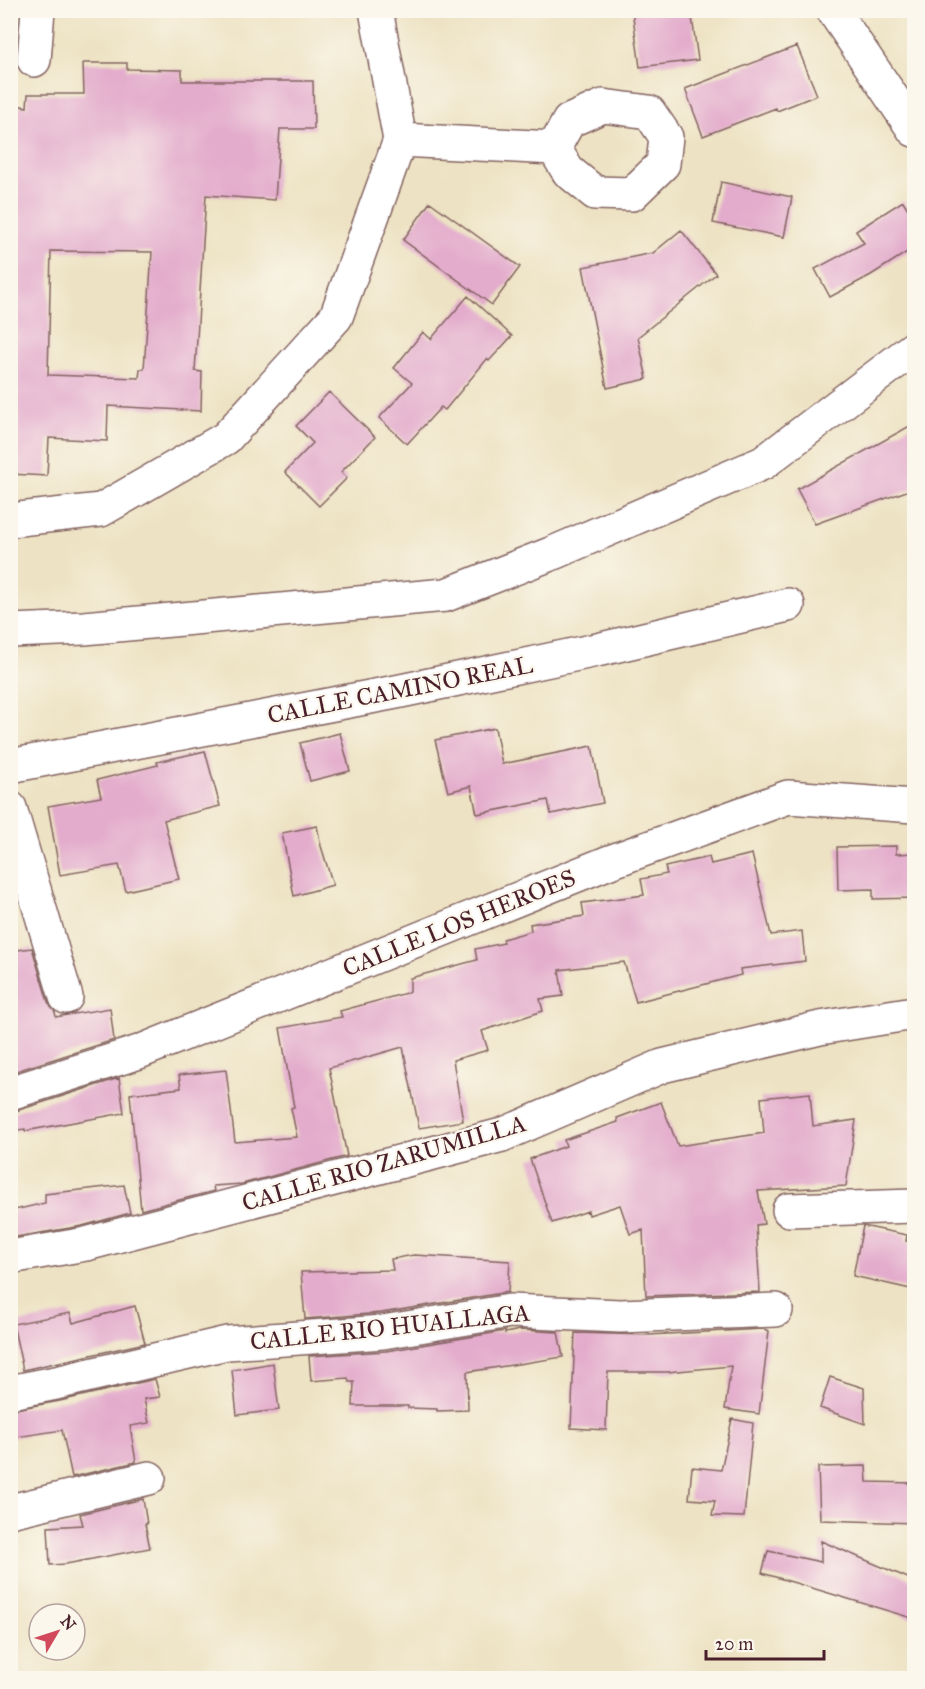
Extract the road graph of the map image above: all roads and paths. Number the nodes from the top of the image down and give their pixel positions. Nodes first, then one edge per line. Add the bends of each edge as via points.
1 (38, 10) edge
2 (376, 10) edge
3 (833, 10) edge
4 (34, 60) dead end
5 (915, 130) edge
6 (400, 140) junction
7 (554, 148) dead end
8 (915, 348) edge
9 (10, 520) edge
10 (789, 605) dead end
11 (10, 631) edge
12 (10, 766) edge
13 (915, 806) edge
14 (10, 808) edge
15 (23, 900) edge
16 (66, 997) dead end
17 (915, 1013) edge
18 (10, 1093) edge
19 (915, 1206) edge
20 (789, 1210) dead end
21 (10, 1257) edge
22 (776, 1310) dead end
23 (10, 1392) edge
24 (149, 1478) dead end
25 (10, 1511) edge

1 - 4 street
2 - 6 street
3 - 5 street
6 - 7 street
6 - 9 street via 336,317 226,438 101,510
8 - 11 street via 763,462 553,554 446,595 84,628
10 - 12 street, CALLE CAMINO REAL via 396,692
13 - 18 street, CALLE LOS HEROES via 788,797 607,863 139,1052
14 - 15 street
15 - 16 street
17 - 21 street, CALLE RIO ZARUMILLA via 819,1028 662,1066 502,1135 86,1244
19 - 20 street
22 - 23 street, CALLE RIO HUALLAGA via 620,1316 510,1311 383,1332 227,1343
24 - 25 street

